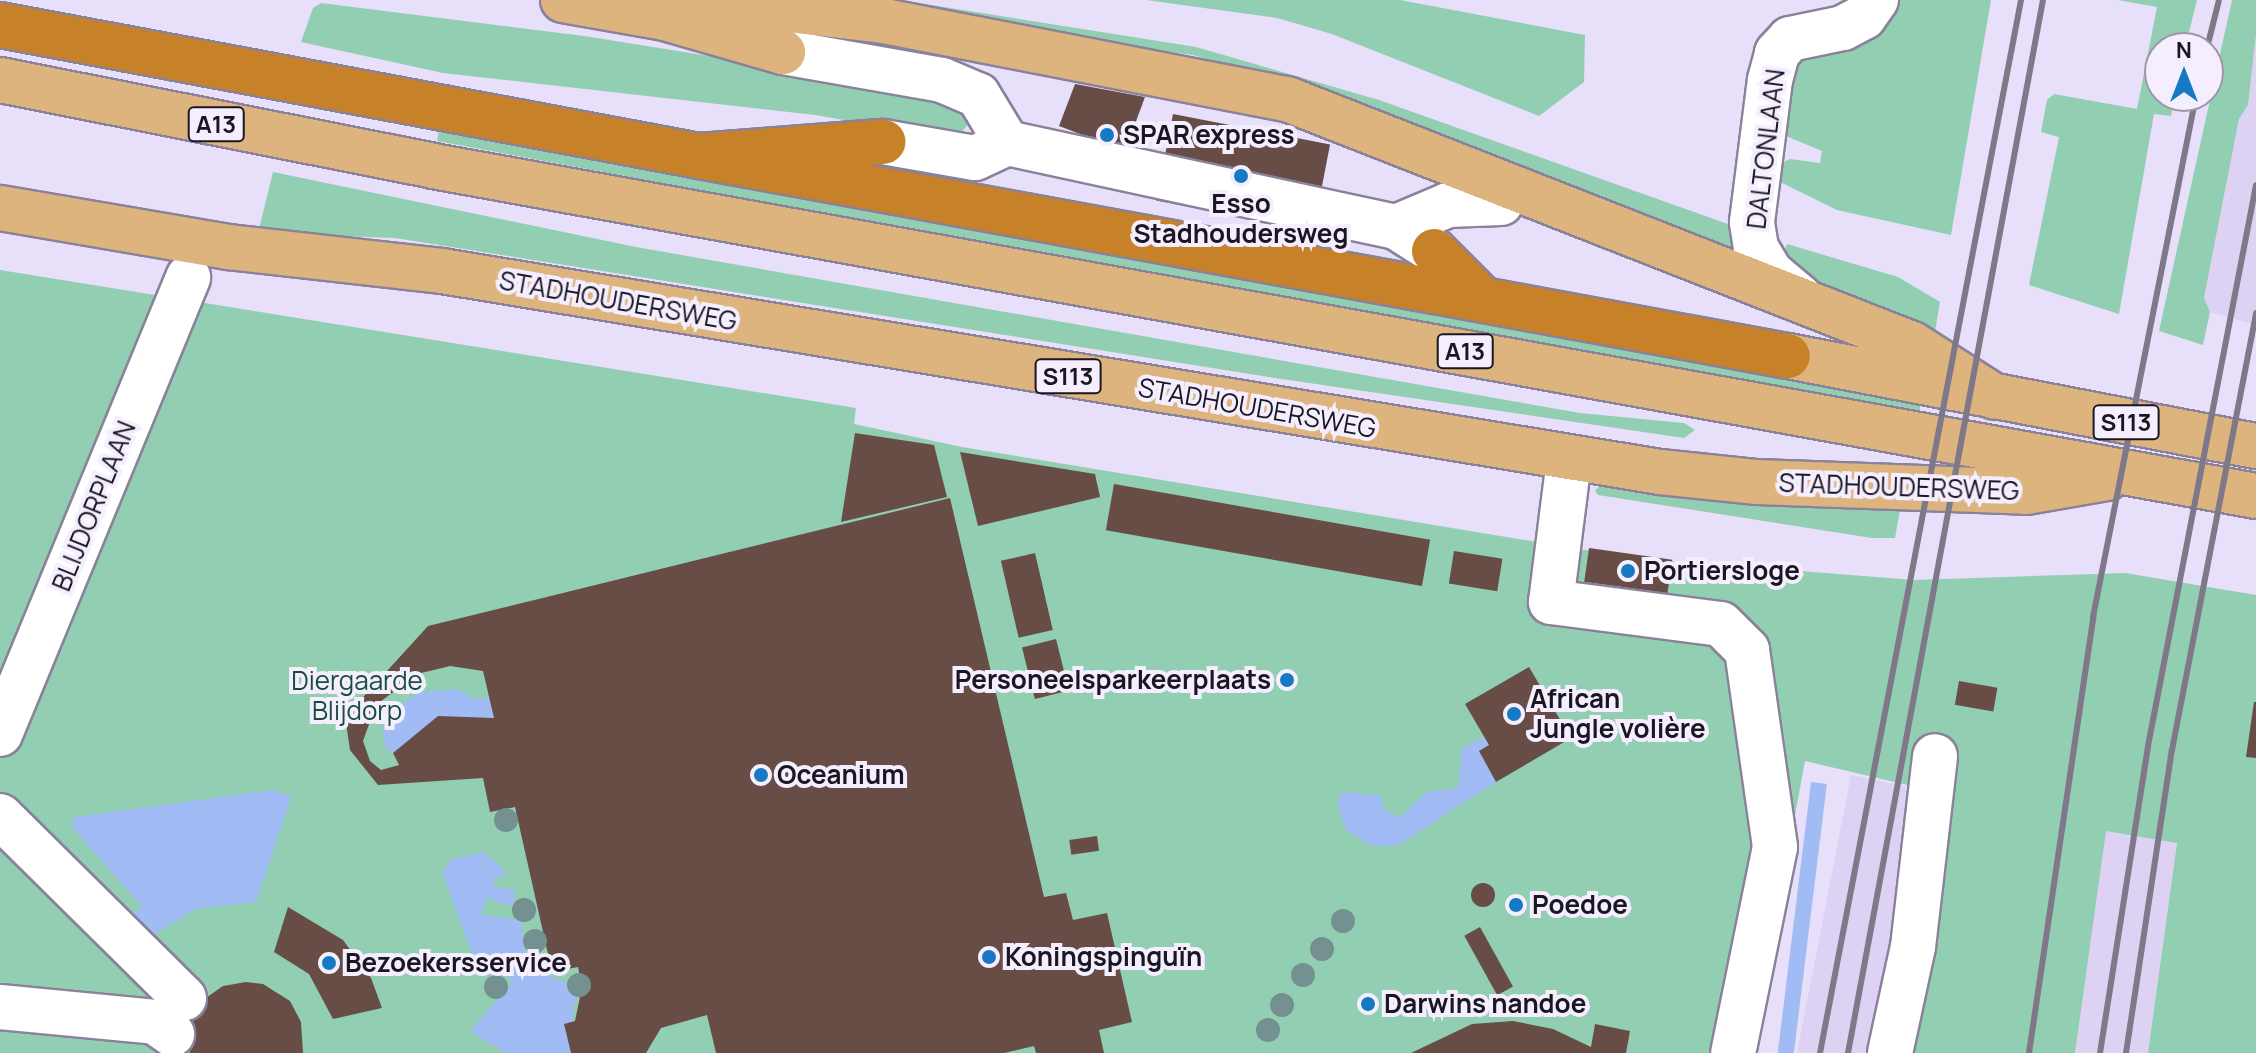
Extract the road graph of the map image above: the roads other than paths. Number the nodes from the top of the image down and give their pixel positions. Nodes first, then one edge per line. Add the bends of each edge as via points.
1 (563, 0) edge
2 (701, 0) edge
3 (1876, 0) edge
4 (0, 25) edge
5 (783, 52) joint
6 (0, 80) edge
7 (883, 142) joint
8 (1007, 143) junction
9 (699, 156) junction
10 (1501, 203) joint
11 (1566, 207) junction
12 (0, 208) edge
13 (1396, 227) junction
14 (1434, 251) joint
15 (188, 277) dead end
16 (1800, 297) junction
17 (1483, 300) junction
18 (1788, 356) joint
19 (1995, 397) junction
20 (2256, 446) edge
21 (1569, 460) junction
22 (2138, 473) junction
23 (2256, 496) edge
24 (0, 734) edge
25 (1935, 756) dead end
26 (0, 816) edge
27 (0, 1007) edge
28 (1733, 1053) edge
29 (1890, 1053) edge

1 - 5 main road via 665,18
2 - 11 main road, S113 via 884,21 1202,78 1287,99
3 - 16 street, DALTONLAAN via 1864,17 1843,28 1790,39 1777,53 1770,80 1752,222 1756,248 1771,273
4 - 9 highway, A13
5 - 8 street via 942,80 978,95
6 - 22 main road, STADHOUDERSWEG / A13 via 433,166
7 - 8 street via 975,158
7 - 9 highway, A13
8 - 13 street
9 - 17 highway, A13
10 - 11 main road
10 - 13 street via 1448,205
11 - 16 main road, S113
12 - 21 main road, STADHOUDERSWEG / S113 via 229,247 442,271
13 - 14 street
14 - 17 highway, A13
15 - 24 street, BLIJDORPLAAN
16 - 19 main road, S113 via 1912,344
17 - 18 highway, A13
18 - 19 main road, A13
19 - 20 main road, S113
21 - 22 main road, STADHOUDERSWEG / S113 via 1757,482 2026,492
21 - 28 street via 1551,602 1721,624 1747,650 1775,847
22 - 23 main road, STADHOUDERSWEG / S113
25 - 29 street via 1913,947
26 - 27 street via 178,1016 155,1022

